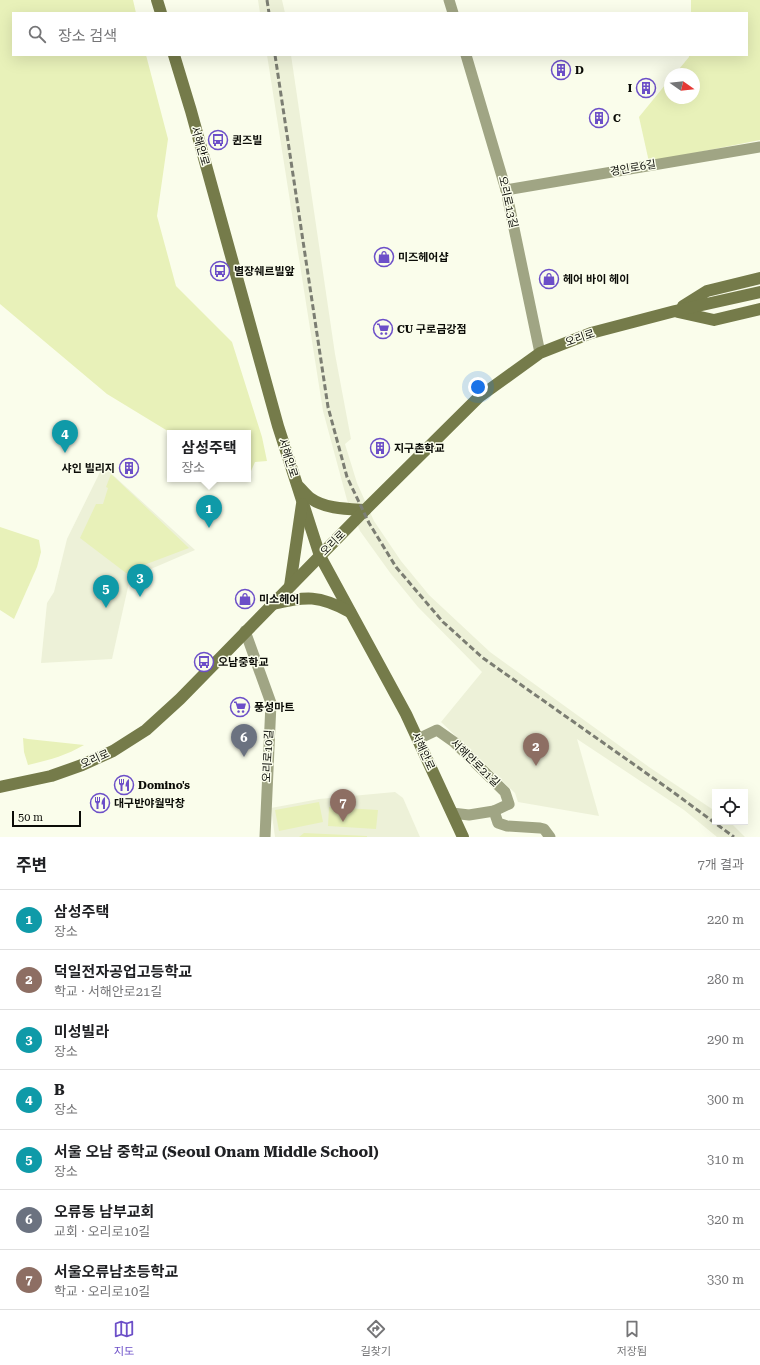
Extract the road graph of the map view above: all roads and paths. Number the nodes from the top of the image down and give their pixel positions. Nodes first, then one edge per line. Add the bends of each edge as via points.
1 (157, 0) edge
2 (449, 0) edge
3 (161, 12) edge
4 (453, 12) edge
5 (174, 56) edge
6 (466, 56) edge
7 (760, 146) edge
8 (506, 190) junction
9 (760, 278) edge
10 (760, 292) edge
11 (760, 309) edge
12 (675, 311) junction
13 (540, 352) junction
14 (297, 486) junction
15 (302, 502) junction
16 (365, 510) junction
17 (320, 556) junction
18 (290, 586) junction
19 (272, 604) junction
20 (350, 612) junction
21 (245, 631) junction
22 (418, 739) junction
23 (0, 787) edge
24 (494, 811) junction
25 (452, 813) junction
26 (264, 837) edge
27 (464, 837) edge
28 (550, 837) edge

1 - 3 main road
2 - 4 street
5 - 14 main road, 서해안로
6 - 8 street, 오리로13길
7 - 8 street, 경인로6길
8 - 13 street, 오리로13길
9 - 12 main road, 오리로 via 707,291
10 - 12 main road, 오리로
11 - 12 main road, 오리로 via 714,320
12 - 13 main road, 오리로 via 591,333
13 - 16 main road, 오리로 via 479,397
14 - 15 main road, 서해안로
14 - 16 main road via 320,504
15 - 17 main road, 서해안로
15 - 18 main road
16 - 17 main road, 오리로
17 - 18 main road, 오리로
17 - 20 main road, 서해안로
18 - 19 main road, 오리로
19 - 20 main road via 296,598 320,599
19 - 21 main road, 오리로
20 - 22 main road, 서해안로
21 - 23 main road, 오리로 via 180,699 141,734 113,751 82,765 50,776
21 - 26 street, 오리로10길 via 271,703
22 - 24 street, 서해안로21길 via 437,730 454,742 505,792 509,804
22 - 25 main road, 서해안로
24 - 25 street, 서해안로21길 via 468,815
24 - 28 street via 498,823 544,829
25 - 27 main road, 서해안로

